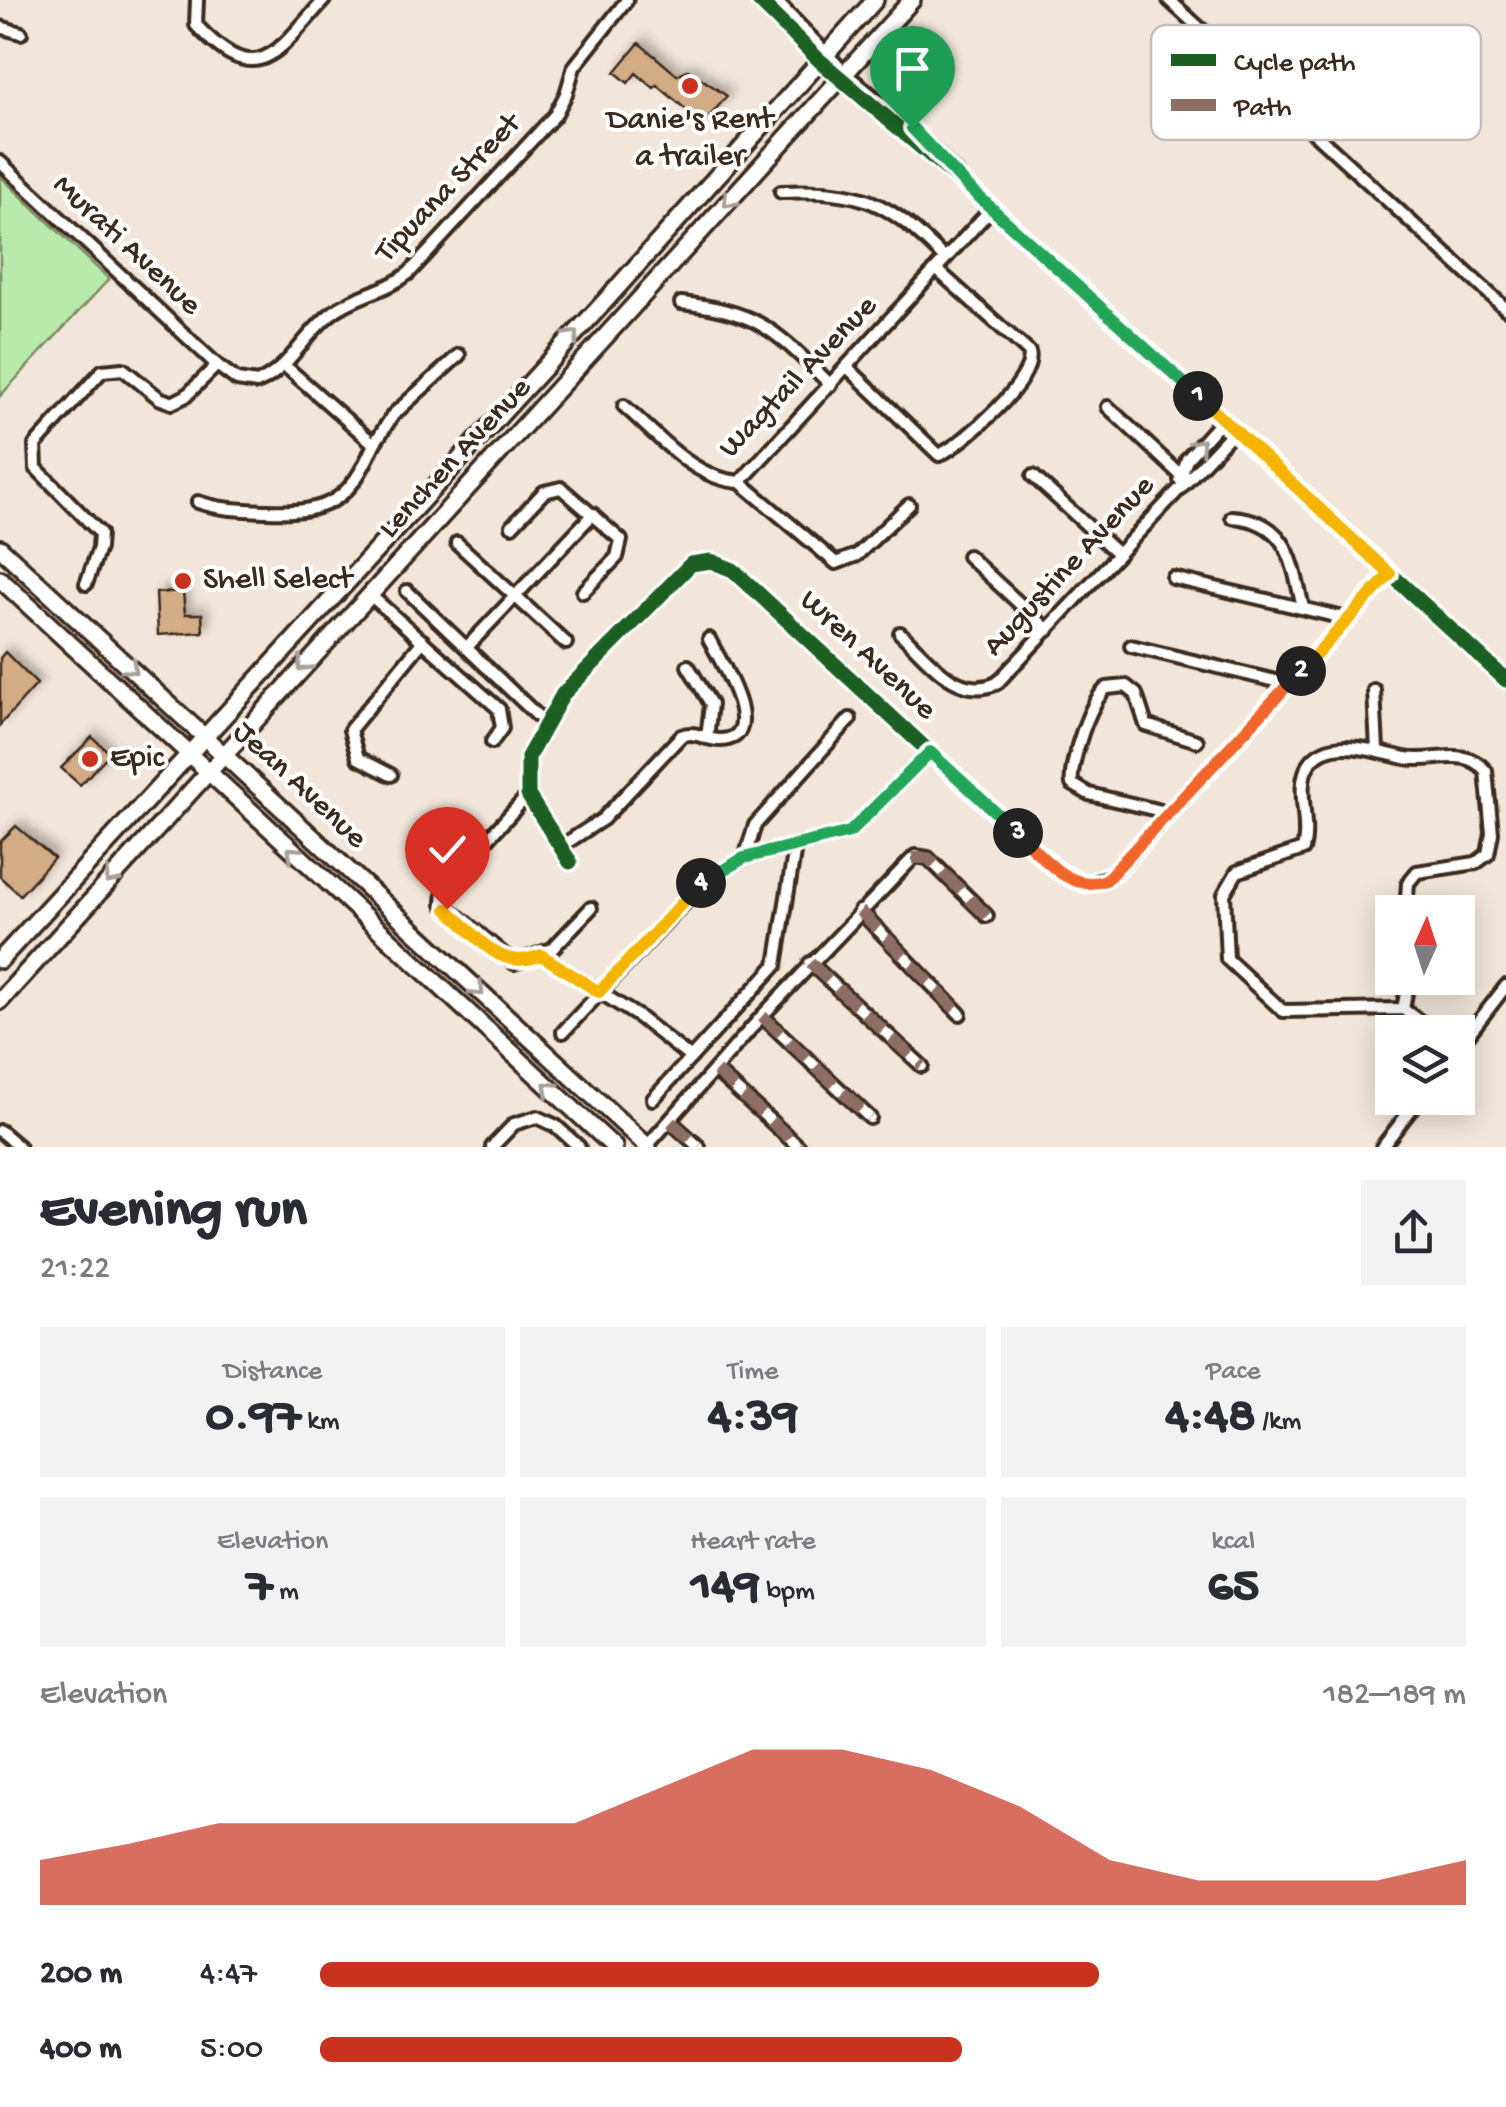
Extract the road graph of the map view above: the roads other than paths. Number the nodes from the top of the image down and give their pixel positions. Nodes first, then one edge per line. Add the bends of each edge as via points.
1 (197, 0) edge
2 (324, 0) edge
3 (627, 0) edge
4 (758, 0) edge
5 (775, 0) edge
6 (875, 0) edge
7 (912, 0) edge
8 (1169, 0) edge
9 (1196, 25) edge
10 (0, 27) edge
11 (21, 32) dead end
12 (822, 56) junction
13 (843, 77) junction
14 (1322, 140) edge
15 (0, 162) edge
16 (781, 192) dead end
17 (992, 208) junction
18 (945, 259) junction
19 (936, 269) junction
20 (681, 303) dead end
21 (1506, 309) edge
22 (459, 355) dead end
23 (217, 365) junction
24 (284, 365) junction
25 (847, 367) junction
26 (831, 385) junction
27 (624, 406) dead end
28 (1108, 408) dead end
29 (1223, 419) junction
30 (1235, 430) junction
31 (374, 444) junction
32 (1032, 476) dead end
33 (1182, 480) junction
34 (740, 482) junction
35 (198, 502) dead end
36 (909, 504) dead end
37 (593, 514) junction
38 (1232, 517) dead end
39 (512, 526) dead end
40 (458, 543) dead end
41 (0, 548) edge
42 (1116, 552) junction
43 (968, 556) dead end
44 (25, 571) junction
45 (1390, 574) junction
46 (1173, 578) dead end
47 (0, 579) edge
48 (86, 584) dead end
49 (407, 591) dead end
50 (583, 592) dead end
51 (369, 594) junction
52 (515, 595) junction
53 (1303, 608) junction
54 (41, 616) junction
55 (1348, 619) junction
56 (1048, 630) junction
57 (900, 633) dead end
58 (709, 639) dead end
59 (423, 641) junction
60 (566, 643) dead end
61 (1132, 646) dead end
62 (468, 647) junction
63 (688, 666) dead end
64 (1506, 680) edge
65 (1288, 684) junction
66 (1374, 690) dead end
67 (850, 719) dead end
68 (544, 722) junction
69 (206, 736) junction
70 (707, 738) junction
71 (1197, 741) dead end
72 (492, 742) dead end
73 (1377, 750) junction
74 (224, 752) junction
75 (930, 752) junction
76 (189, 755) junction
77 (206, 772) junction
78 (391, 775) dead end
79 (528, 796) junction
80 (1170, 813) junction
81 (560, 847) junction
82 (795, 847) junction
83 (330, 853) junction
84 (744, 858) junction
85 (570, 862) dead end
86 (1407, 895) edge
87 (592, 908) dead end
88 (860, 911) junction
89 (987, 916) dead end
90 (365, 919) junction
91 (541, 955) junction
92 (0, 960) edge
93 (810, 963) junction
94 (1506, 986) edge
95 (599, 992) junction
96 (1406, 995) edge
97 (0, 1001) edge
98 (1403, 1008) junction
99 (960, 1014) dead end
100 (1412, 1015) edge
101 (762, 1016) junction
102 (1475, 1026) edge
103 (563, 1032) dead end
104 (691, 1058) junction
105 (922, 1066) dead end
106 (716, 1070) junction
107 (653, 1100) dead end
108 (1407, 1115) edge
109 (870, 1118) dead end
110 (671, 1122) junction
111 (0, 1130) edge
112 (18, 1147) edge
113 (492, 1147) edge
114 (579, 1147) edge
115 (614, 1147) edge
116 (647, 1147) edge
117 (700, 1147) edge
118 (800, 1147) edge
119 (1382, 1147) edge

1 - 2 street via 196,26 233,58 252,63 278,50
3 - 24 street, Tipuana Street via 574,67 554,115 418,264 329,315
4 - 12 street
5 - 12 street
6 - 12 main road, Lenchen Avenue
7 - 13 main road, Lenchen Avenue
8 - 9 street
10 - 11 street
12 - 13 street
69 -> 12 main road, Lenchen Avenue
13 - 17 street via 912,128
13 -> 51 main road, Lenchen Avenue
14 - 21 street
15 - 23 street, Murati Avenue
16 - 18 street via 869,198 908,221
17 - 18 street, Wagtail Avenue
17 - 29 street
18 - 19 street, Wagtail Avenue
19 - 25 street, Wagtail Avenue
19 - 25 street via 1029,352 1031,364 1014,390 939,455
20 - 26 street via 755,318
22 - 31 street via 393,415
23 - 24 street, Tipuana Street via 248,384
23 - 48 street via 172,402 123,369 108,368 35,446 36,468 100,533
24 - 31 street
25 - 26 street, Wagtail Avenue
26 - 34 street, Wagtail Avenue
27 - 34 street, Wagtail Avenue via 695,468
28 - 33 street
29 - 30 street
33 -> 29 street, Augustine Avenue via 1186,459
30 - 33 street, Augustine Avenue
30 - 45 street
31 - 35 street via 356,480 328,505 281,512
32 - 42 street
33 - 42 street, Augustine Avenue
34 - 36 street via 836,563 858,555
37 - 39 street via 556,487
37 - 50 street via 622,546
37 - 52 street
38 - 53 street via 1263,521 1278,535
40 - 52 street
41 - 44 main road, Jean Avenue
42 - 56 street, Augustine Avenue
43 - 56 street
44 - 54 main road via 46,604
44 -> 69 main road, Jean Avenue
45 - 55 street, Wren Avenue
45 - 64 street
46 - 53 street
47 - 54 main road, Jean Avenue
49 - 62 street
51 - 59 street
51 -> 74 main road, Lenchen Avenue
52 - 60 street
52 - 62 street
53 - 55 street
54 - 76 main road, Jean Avenue
55 - 65 street, Wren Avenue
56 - 57 street, Augustine Avenue via 1006,676 976,690 952,680
58 - 70 street via 743,718 733,737
59 - 72 street via 499,709 502,728
59 - 78 street via 350,730 358,758
61 - 65 street
62 - 68 street
63 - 70 street via 711,704
65 - 80 street, Wren Avenue
66 - 73 street
67 - 84 street via 755,825
68 - 75 street, Wren Avenue via 676,575 711,561 751,586
68 - 79 street, Wren Avenue via 528,757
69 - 74 main road, Jean Avenue
69 - 76 main road, Lenchen Avenue
70 - 81 street via 681,736 602,819
71 - 80 street via 1146,725 1136,694 1126,686 1107,688 1095,700 1072,784
73 - 86 street via 1406,758 1472,758 1489,778 1488,854 1476,863 1417,872
73 - 98 street via 1338,749 1312,760 1305,774 1303,849 1232,876 1224,894 1225,952 1237,973 1284,1011
74 - 77 main road, Lenchen Avenue
74 - 83 main road, Jean Avenue
75 - 80 street, Wren Avenue via 1079,882 1096,883 1116,872
75 - 82 street via 850,832
76 - 77 main road, Jean Avenue
76 - 92 main road, Lenchen Avenue
90 -> 77 main road, Jean Avenue
77 -> 97 main road, Lenchen Avenue
79 - 81 street
79 - 91 street via 454,874 441,899 508,962
81 - 85 street
82 - 84 street
82 - 104 street via 779,958
83 - 90 main road via 337,872 369,902
83 -> 116 main road, Jean Avenue
84 - 95 street via 698,886
87 - 91 street
88 - 89 street via 919,856
88 - 93 street
88 - 99 street
115 -> 90 main road, Jean Avenue
91 - 95 street
93 - 101 street
93 - 105 street
94 - 102 street
95 - 103 street
95 - 104 street
96 - 98 street
98 - 100 street
101 - 106 street
101 - 109 street
104 - 107 street
106 - 110 street
106 - 118 street
108 - 119 street
110 - 116 street
110 - 117 street
111 - 112 street
113 - 114 street via 514,1124 537,1117

